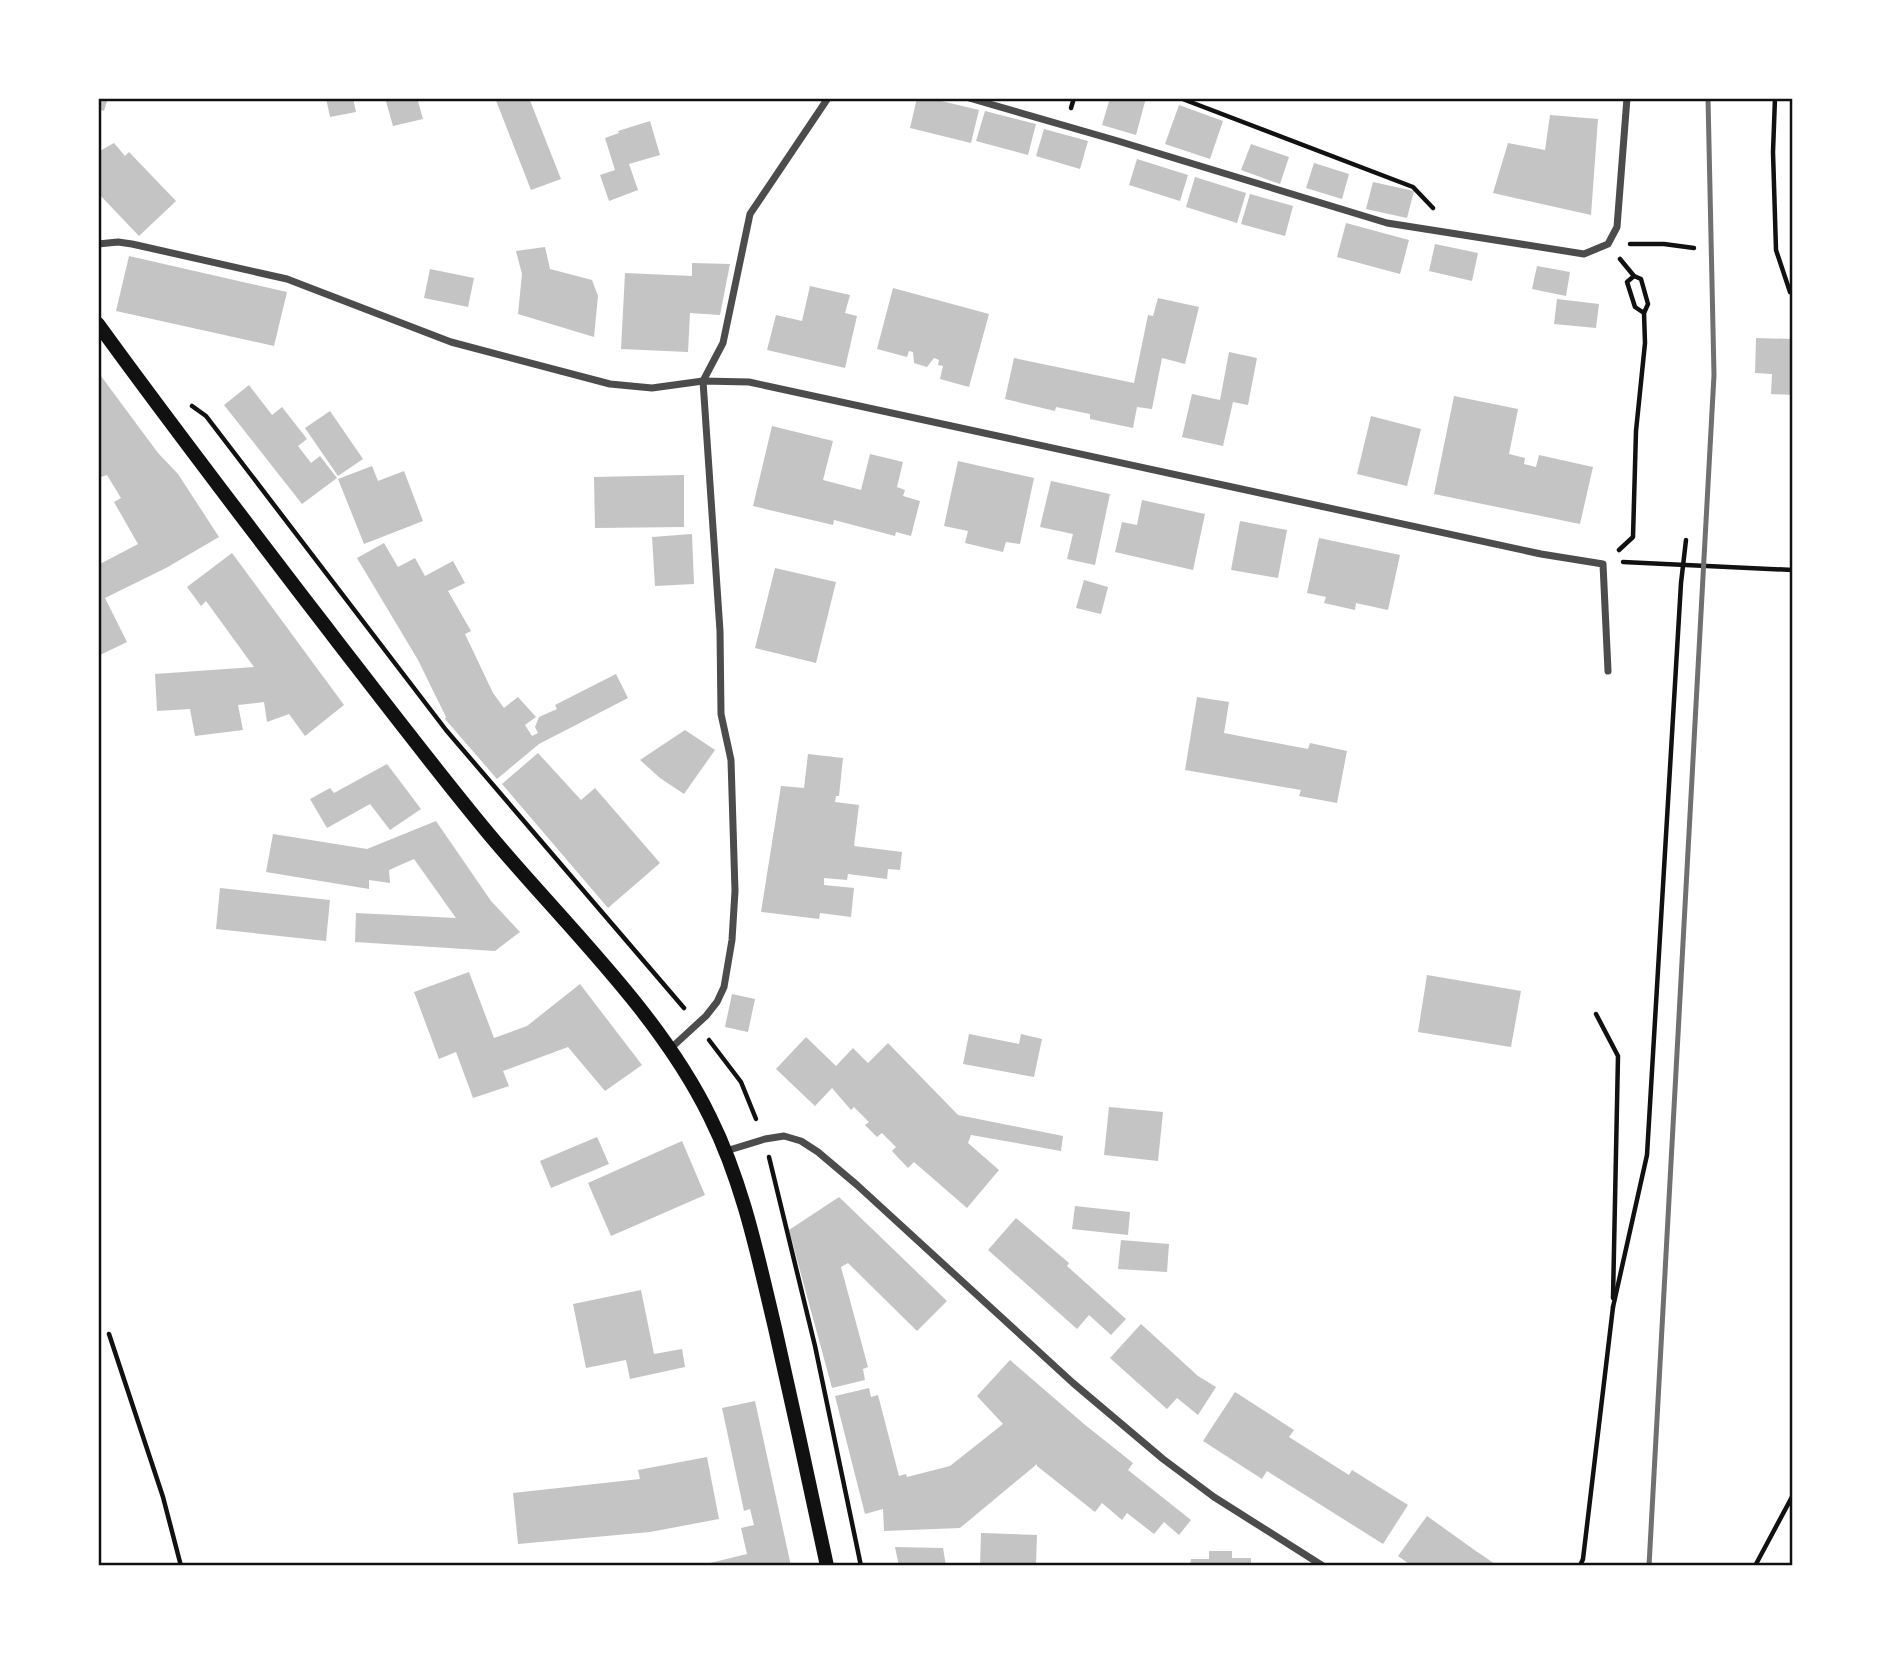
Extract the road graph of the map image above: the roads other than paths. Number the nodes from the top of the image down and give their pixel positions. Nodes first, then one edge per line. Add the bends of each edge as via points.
1 (828, 98) edge
2 (969, 98) edge
3 (1627, 98) edge
4 (98, 244) edge
5 (98, 324) edge
6 (703, 381) junction
7 (1608, 671) dead end
8 (670, 1049) junction
9 (726, 1152) junction
10 (827, 1566) edge
11 (1323, 1566) edge

1 - 6 street via 750,214 723,343
2 - 3 street via 1387,223 1584,254 1608,244 1617,228
4 - 6 street via 132,244 287,279 451,342 610,384 652,388
5 - 8 main road via 445,781
6 - 7 street via 749,383 1603,564
6 - 8 street via 721,714 731,760 735,891 724,987 706,1016
8 - 9 main road via 698,1093
9 - 10 main road via 761,1270
9 - 11 street via 784,1136 818,1152 1163,1459

